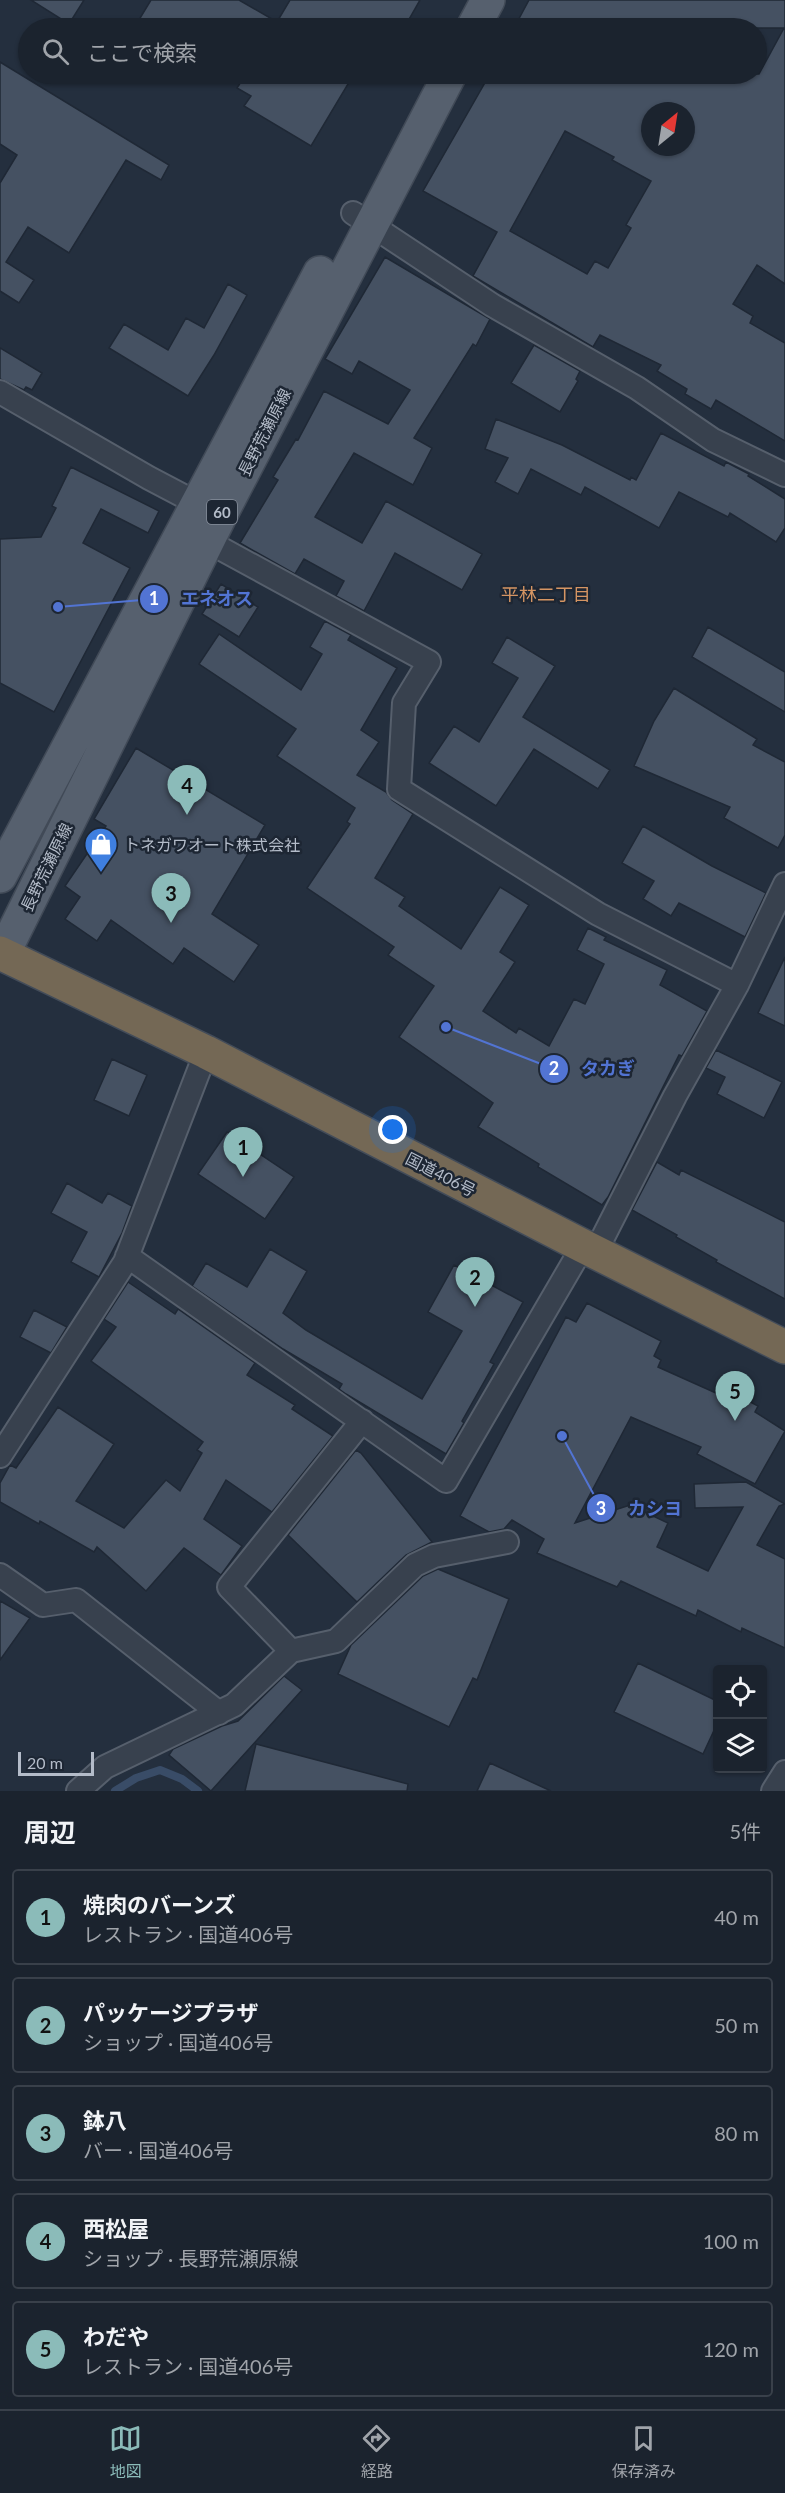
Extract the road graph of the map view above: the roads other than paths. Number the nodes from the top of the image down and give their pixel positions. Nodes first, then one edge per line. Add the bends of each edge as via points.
1 (463, 0) edge
2 (488, 0) edge
3 (453, 18) edge
4 (478, 18) edge
5 (421, 84) edge
6 (444, 84) edge
7 (362, 219) junction
8 (0, 392) edge
9 (785, 475) edge
10 (203, 522) junction
11 (0, 876) edge
12 (785, 884) edge
13 (1, 954) edge
14 (737, 985) junction
15 (206, 1052) junction
16 (589, 1250) junction
17 (127, 1256) junction
18 (785, 1347) edge
19 (362, 1421) junction
20 (0, 1456) edge
21 (507, 1542) dead end
22 (0, 1575) edge
23 (291, 1650) junction
24 (219, 1713) junction
25 (785, 1772) edge
26 (78, 1791) edge
27 (773, 1791) edge

1 - 3 main road
2 - 4 main road
5 - 7 main road, 長野荒瀬原線 / 60
6 - 7 main road, 長野荒瀬原線 / 60
7 - 9 street via 492,305 636,388 713,440
7 - 10 main road, 長野荒瀬原線 / 60
8 - 10 street
10 - 11 main road, 長野荒瀬原線 / 60
10 - 13 main road, 長野荒瀬原線 / 60
10 - 14 street via 429,662 404,703 399,789 598,915
12 - 14 street
13 - 15 highway, 国道406号
14 - 16 street
15 - 16 highway, 国道406号
15 - 17 street
16 - 18 highway, 国道406号
16 - 19 street via 446,1480
17 - 19 street
17 - 20 street
19 - 23 street via 230,1587
21 - 23 street via 434,1556 415,1565 336,1641
22 - 24 street via 43,1605 76,1600
23 - 24 street via 234,1705
24 - 26 street via 105,1767
25 - 27 street

